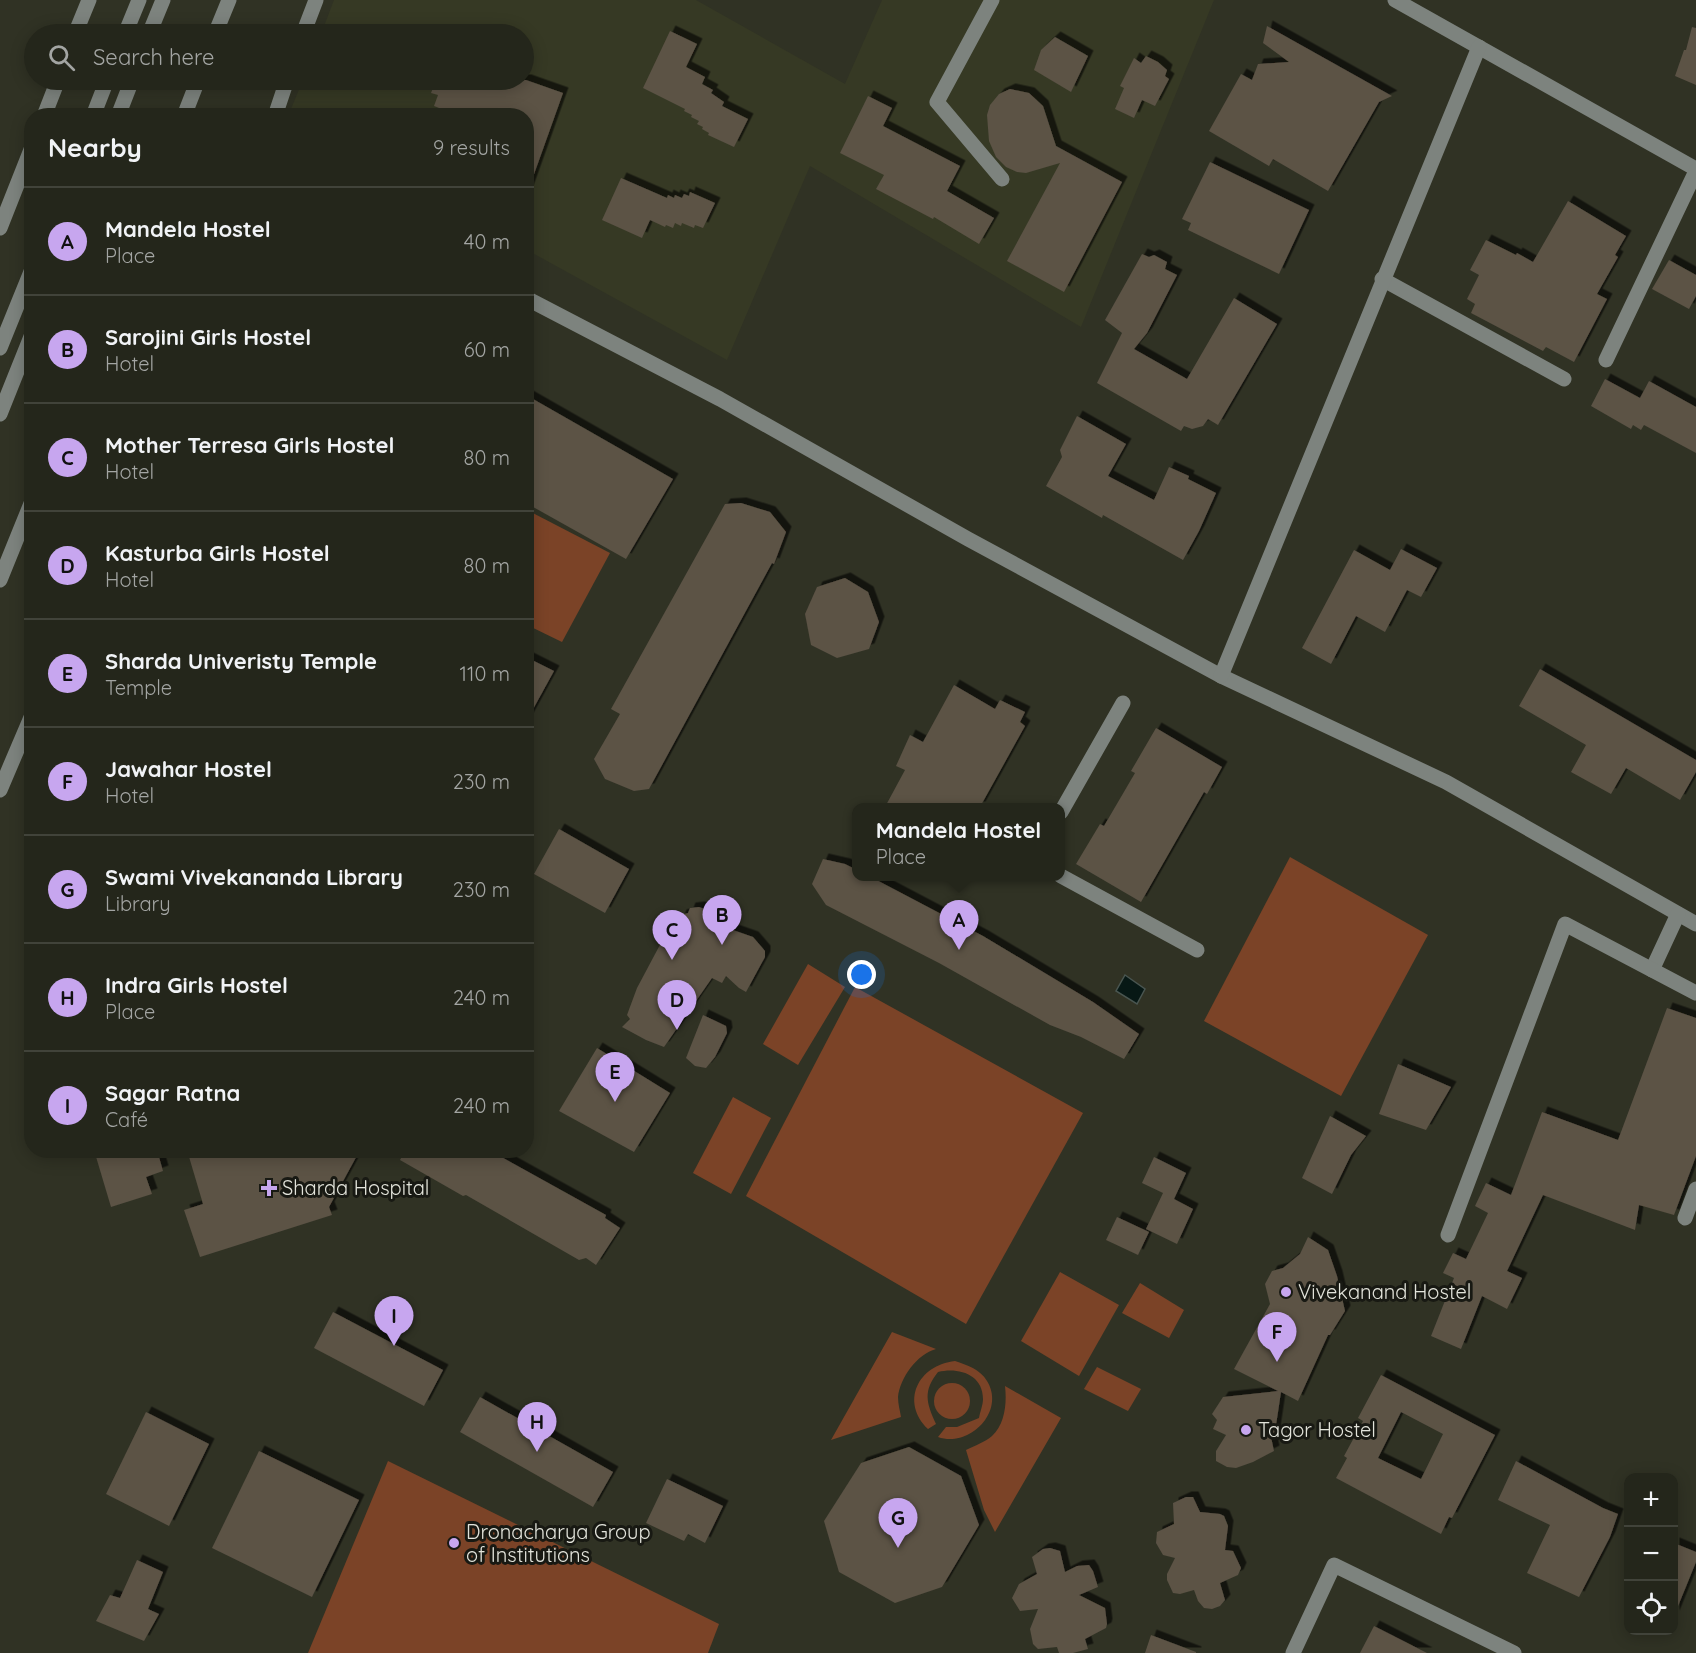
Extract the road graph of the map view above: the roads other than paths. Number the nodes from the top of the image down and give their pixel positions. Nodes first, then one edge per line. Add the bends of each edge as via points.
1 (88, 0) edge
2 (139, 0) edge
3 (163, 0) edge
4 (229, 0) edge
5 (316, 0) edge
6 (992, 0) edge
7 (1395, 0) edge
8 (79, 24) edge
9 (129, 24) edge
10 (153, 24) edge
11 (219, 24) edge
12 (307, 24) edge
13 (1479, 47) junction
14 (54, 90) edge
15 (103, 90) edge
16 (128, 90) edge
17 (194, 90) edge
18 (284, 90) edge
19 (47, 108) edge
20 (96, 108) edge
21 (120, 108) edge
22 (187, 108) edge
23 (278, 108) edge
24 (24, 167) edge
25 (1696, 170) edge
26 (1002, 179) dead end
27 (0, 228) edge
28 (1383, 279) junction
29 (24, 289) edge
30 (534, 302) edge
31 (0, 348) edge
32 (24, 354) edge
33 (1606, 360) dead end
34 (1564, 380) dead end
35 (0, 414) edge
36 (24, 521) edge
37 (0, 580) edge
38 (1221, 676) junction
39 (1123, 703) dead end
40 (24, 734) edge
41 (0, 790) edge
42 (1065, 805) edge
43 (1065, 878) edge
44 (1678, 914) junction
45 (1696, 924) edge
46 (1197, 950) dead end
47 (1652, 970) junction
48 (1696, 993) edge
49 (1696, 1189) edge
50 (1685, 1218) dead end
51 (1449, 1235) dead end
52 (1293, 1653) edge
53 (1514, 1653) edge

1 - 8 street
2 - 9 street
3 - 10 street
4 - 11 street
5 - 12 street
6 - 26 street via 937,102
7 - 13 street
13 - 25 street
13 - 28 street
14 - 19 street
15 - 20 street
16 - 21 street
17 - 22 street
18 - 23 street
24 - 27 street
25 - 33 street
28 - 34 street
28 - 38 street
29 - 31 street
30 - 38 street via 720,399 968,540
32 - 35 street
36 - 37 street
38 - 44 street via 1446,782
39 - 42 street
40 - 41 street
43 - 46 street
44 - 45 street
44 - 47 street
47 - 48 street
47 - 51 street via 1565,924
49 - 50 street
52 - 53 street via 1334,1565

